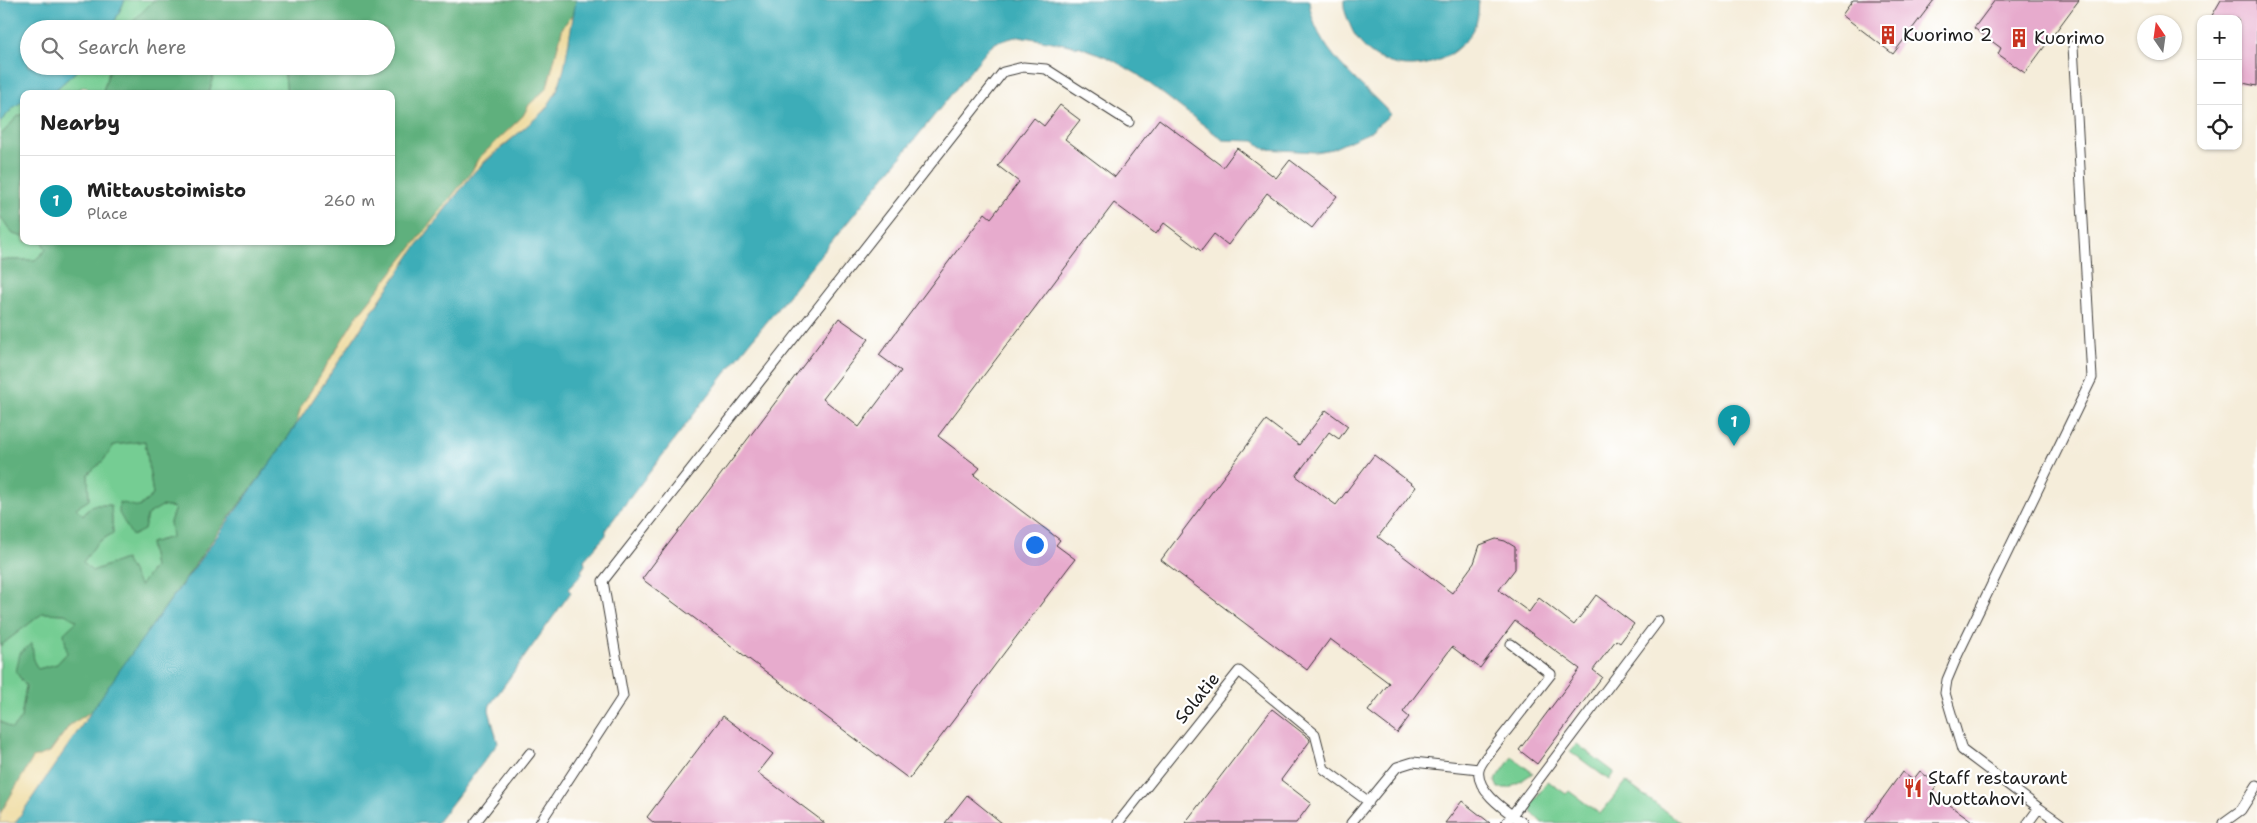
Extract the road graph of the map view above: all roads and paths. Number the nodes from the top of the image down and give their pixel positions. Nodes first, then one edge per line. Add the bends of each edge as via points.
1 (2073, 46) dead end
2 (1129, 122) dead end
3 (1658, 621) dead end
4 (1511, 644) dead end
5 (530, 753) dead end
6 (1479, 769) junction
7 (2257, 785) edge
8 (1369, 802) junction
9 (2039, 808) junction
10 (1512, 815) junction
11 (475, 823) edge
12 (540, 823) edge
13 (1118, 823) edge
14 (1351, 823) edge
15 (1506, 823) edge
16 (1523, 823) edge
17 (2028, 823) edge
18 (2060, 823) edge
19 (2223, 823) edge

1 - 9 lane via 2092,378 1958,654 1945,693 1962,750
2 - 12 lane via 1046,69 1023,67 1002,72 603,581 623,696
3 - 10 lane
4 - 6 lane via 1551,674
5 - 11 lane
6 - 8 lane via 1413,762 1397,767
6 - 10 lane via 1479,781 1487,793
7 - 19 lane via 2241,810
8 - 13 lane, Solatie via 1324,769 1316,734 1239,671
8 - 14 lane
9 - 17 lane
9 - 18 lane
10 - 15 lane
10 - 16 lane

